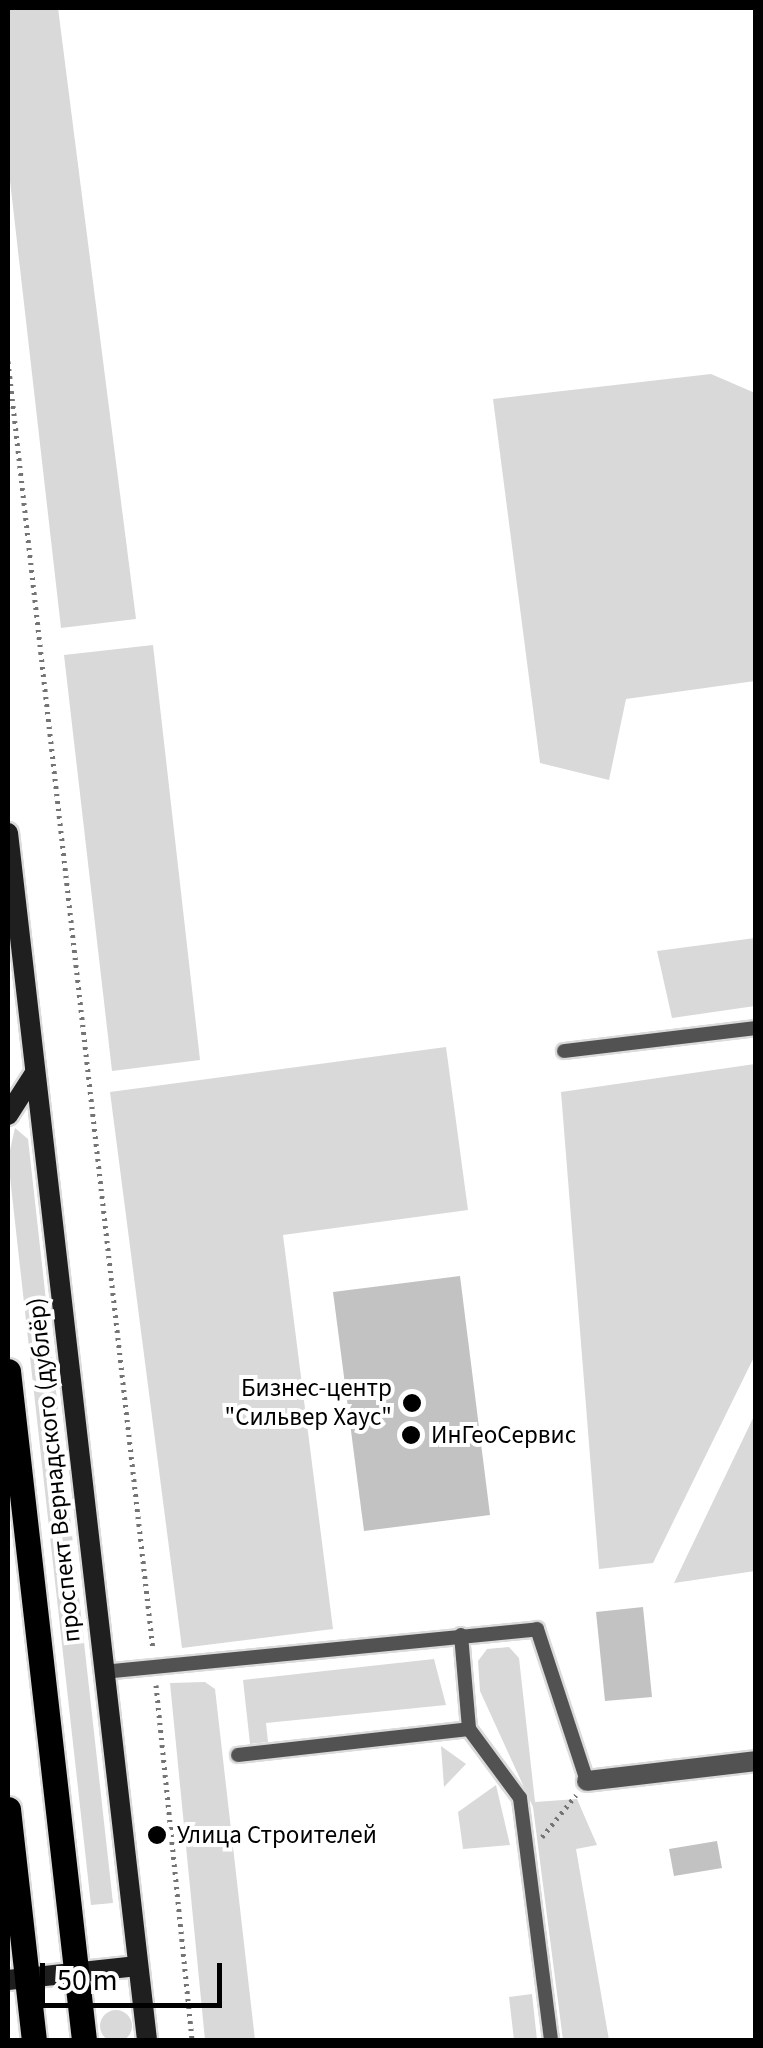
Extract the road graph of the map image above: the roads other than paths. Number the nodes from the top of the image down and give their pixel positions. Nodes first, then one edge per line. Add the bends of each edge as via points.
1 (8, 834) edge
2 (756, 1028) edge
3 (564, 1051) dead end
4 (35, 1073) junction
5 (8, 1115) edge
6 (8, 1371) edge
7 (461, 1636) junction
8 (102, 1672) junction
9 (469, 1730) junction
10 (238, 1755) dead end
11 (756, 1761) edge
12 (587, 1780) joint
13 (8, 1810) edge
14 (137, 1966) junction
15 (76, 1972) junction
16 (17, 1979) edge
17 (34, 2040) edge
18 (84, 2040) edge
19 (146, 2040) edge
20 (552, 2040) edge

1 - 4 street, проспект Вернадского (дублёр)
2 - 3 lane
4 - 5 street
4 - 8 street, проспект Вернадского (дублёр)
6 - 15 main road
7 - 8 lane
7 - 9 lane
7 - 12 lane via 538,1629
8 - 14 street, проспект Вернадского (дублёр)
9 - 10 lane
9 - 20 lane via 520,1798
11 - 12 street
13 - 16 main road
14 - 15 street
14 - 19 street, проспект Вернадского (дублёр)
15 - 16 street
15 - 18 main road
16 - 17 main road

